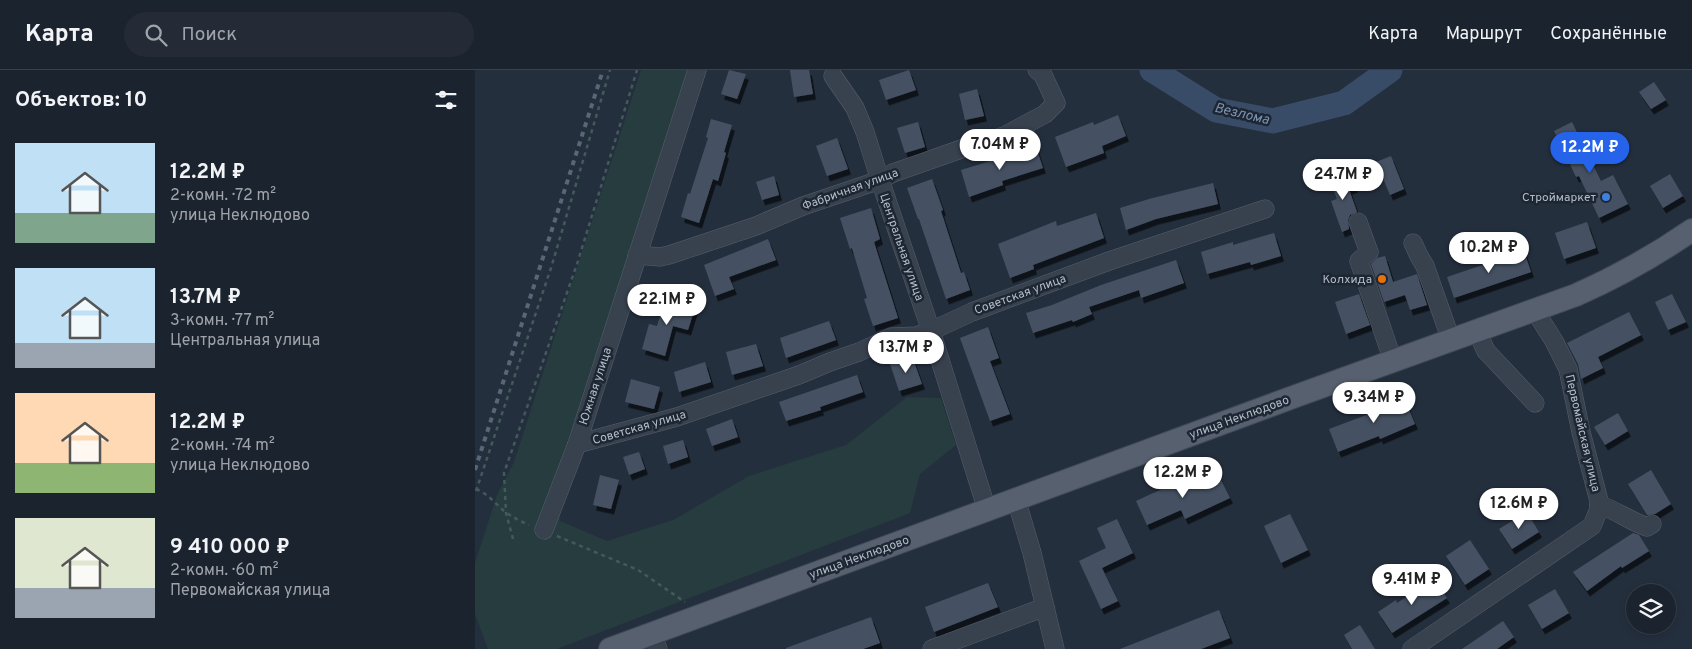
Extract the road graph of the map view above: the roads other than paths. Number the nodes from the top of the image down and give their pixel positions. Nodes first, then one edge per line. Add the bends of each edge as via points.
1 (697, 70) edge
2 (1037, 70) edge
3 (833, 76) dead end
4 (880, 180) junction
5 (1265, 209) dead end
6 (1358, 222) dead end
7 (1692, 230) edge
8 (1413, 243) dead end
9 (637, 255) junction
10 (1535, 311) junction
11 (931, 331) junction
12 (1477, 331) junction
13 (1451, 340) junction
14 (1393, 361) junction
15 (1535, 403) dead end
16 (577, 444) junction
17 (1016, 499) junction
18 (1599, 505) junction
19 (987, 510) junction
20 (1652, 524) dead end
21 (544, 530) road end
22 (1045, 607) junction
23 (655, 641) edge
24 (610, 649) edge
25 (932, 649) edge
26 (1055, 649) edge
27 (1412, 649) edge

1 - 9 street, Южная улица
2 - 4 street, Фабричная улица via 1043,75 1056,103 1045,114 1004,136
3 - 4 street, Центральная улица via 855,108
4 - 9 street, Фабричная улица via 669,256
4 - 11 street, Центральная улица
5 - 11 street, Советская улица via 1109,261 972,312
6 - 14 street via 1369,252 1359,261
7 - 10 main road, улица Неклюдово via 1616,277
8 - 13 street via 1425,266
9 - 16 street, Южная улица
10 - 12 main road, улица Неклюдово
10 - 18 street, Первомайская улица via 1568,369
11 - 16 street, Советская улица via 916,336 891,337 790,378 677,416
11 - 19 street, Центральная улица
12 - 13 main road, улица Неклюдово
12 - 15 street via 1486,351
13 - 14 main road, улица Неклюдово
14 - 17 main road, улица Неклюдово
16 - 21 street, Южная улица
17 - 19 main road, улица Неклюдово
17 - 22 street
18 - 20 street via 1638,524 1647,527
18 - 27 street, Первомайская улица via 1592,526
19 - 23 main road, улица Неклюдово via 694,617
22 - 25 street
22 - 26 street
23 - 24 main road, улица Неклюдово

